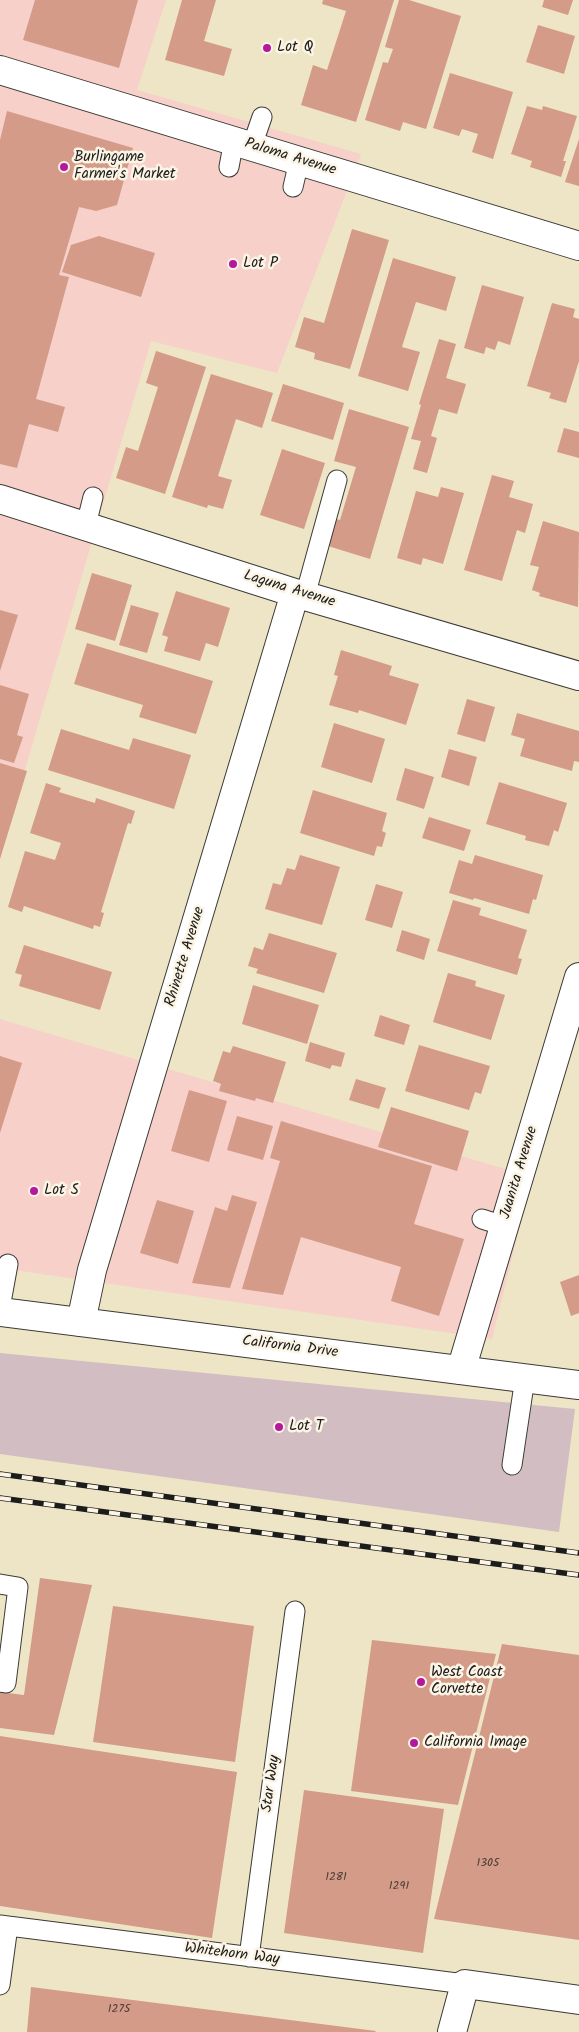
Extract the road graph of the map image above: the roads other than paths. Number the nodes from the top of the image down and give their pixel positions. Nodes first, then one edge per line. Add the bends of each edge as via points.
1 (0, 70) edge
2 (262, 117) dead end
3 (243, 143) junction
4 (229, 167) dead end
5 (579, 246) edge
6 (337, 480) dead end
7 (93, 497) dead end
8 (0, 499) edge
9 (86, 526) junction
10 (300, 594) junction
11 (579, 676) edge
12 (579, 977) edge
13 (8, 1264) dead end
14 (0, 1308) edge
15 (0, 1312) edge
16 (81, 1322) junction
17 (461, 1370) junction
18 (525, 1378) junction
19 (579, 1385) edge
20 (512, 1465) dead end
21 (0, 1584) edge
22 (295, 1611) dead end
23 (0, 1682) edge
24 (4, 1926) edge
25 (249, 1957) junction
26 (0, 1984) edge
27 (465, 1984) junction
28 (579, 2000) edge
29 (452, 2032) edge

1 - 3 street, Paloma Avenue
2 - 3 lane
3 - 4 lane
3 - 5 street, Paloma Avenue via 296,174
6 - 10 lane
7 - 9 lane
8 - 9 street, Laguna Avenue
9 - 10 street, Laguna Avenue
10 - 11 street, Laguna Avenue
10 - 16 street, Rhinette Avenue via 92,1270
12 - 17 street, Juanita Avenue via 493,1223
13 - 14 lane
15 - 16 street, California Drive
16 - 17 street, California Drive
17 - 18 street, California Drive
18 - 19 street, California Drive
18 - 20 lane
21 - 23 lane via 18,1587 6,1683
22 - 25 lane, Star Way
24 - 25 lane, Whitehorn Way
24 - 26 lane
25 - 27 lane, Whitehorn Way
27 - 28 street
27 - 29 street

